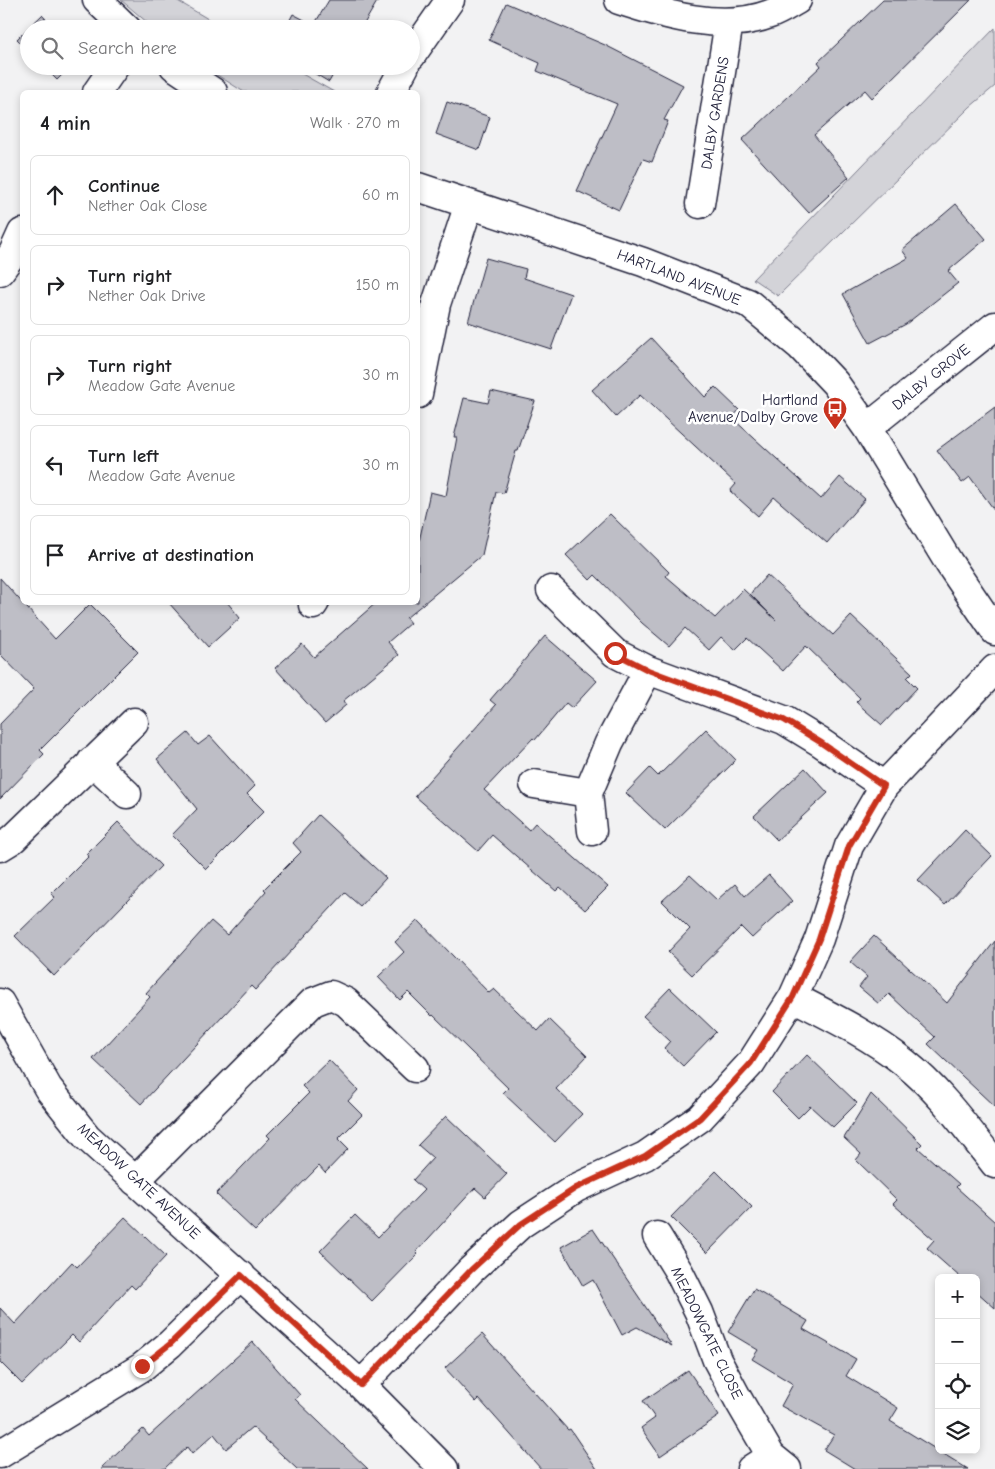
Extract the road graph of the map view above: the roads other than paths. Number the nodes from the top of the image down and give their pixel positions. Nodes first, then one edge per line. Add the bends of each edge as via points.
1 (97, 0) edge
2 (450, 0) edge
3 (619, 0) edge
4 (797, 0) edge
5 (118, 20) edge
6 (729, 22) junction
7 (420, 43) edge
8 (109, 75) edge
9 (188, 75) edge
10 (400, 75) edge
11 (98, 90) edge
12 (210, 90) edge
13 (392, 90) edge
14 (420, 188) edge
15 (468, 204) junction
16 (700, 204) dead end
17 (995, 326) edge
18 (420, 384) edge
19 (867, 428) junction
20 (551, 590) dead end
21 (995, 631) edge
22 (995, 669) edge
23 (648, 670) junction
24 (134, 722) dead end
25 (92, 761) junction
26 (534, 784) dead end
27 (884, 786) junction
28 (588, 793) junction
29 (127, 794) dead end
30 (592, 831) dead end
31 (0, 847) edge
32 (793, 997) junction
33 (0, 1002) edge
34 (8, 1034) edge
35 (415, 1068) dead end
36 (994, 1159) edge
37 (136, 1181) junction
38 (657, 1236) dead end
39 (241, 1275) junction
40 (361, 1385) junction
41 (0, 1454) edge
42 (770, 1465) edge
43 (444, 1469) edge

1 - 5 street
2 - 7 street
3 - 6 street via 676,18
4 - 6 street via 769,15
6 - 16 street, DALBY GARDENS
8 - 11 street
9 - 12 street
10 - 13 street
14 - 15 street, HARTLAND AVENUE
15 - 18 street via 436,304
15 - 19 street, HARTLAND AVENUE via 643,262 748,303 800,346 835,383
17 - 19 street, DALBY GROVE
19 - 21 street, HARTLAND AVENUE via 949,563
20 - 23 street via 615,653
22 - 27 street
23 - 27 street via 784,720
23 - 28 street via 609,743
24 - 25 street
25 - 29 street
25 - 31 street via 13,839
26 - 28 street
27 - 32 street via 849,846 819,939
28 - 30 street
32 - 36 street via 866,1035 906,1064 943,1099
32 - 40 street via 751,1063 700,1118 645,1156 576,1188 521,1224 471,1270
33 - 34 street, MEADOW GATE AVENUE
34 - 37 street, MEADOW GATE AVENUE via 87,1137
35 - 37 street via 346,1002 331,994 313,1002
37 - 39 street, MEADOW GATE AVENUE
38 - 42 street, MEADOWGATE CLOSE via 699,1312 717,1360
39 - 40 street, MEADOW GATE AVENUE
39 - 41 street via 170,1344 142,1366
40 - 43 street, MEADOW GATE AVENUE

